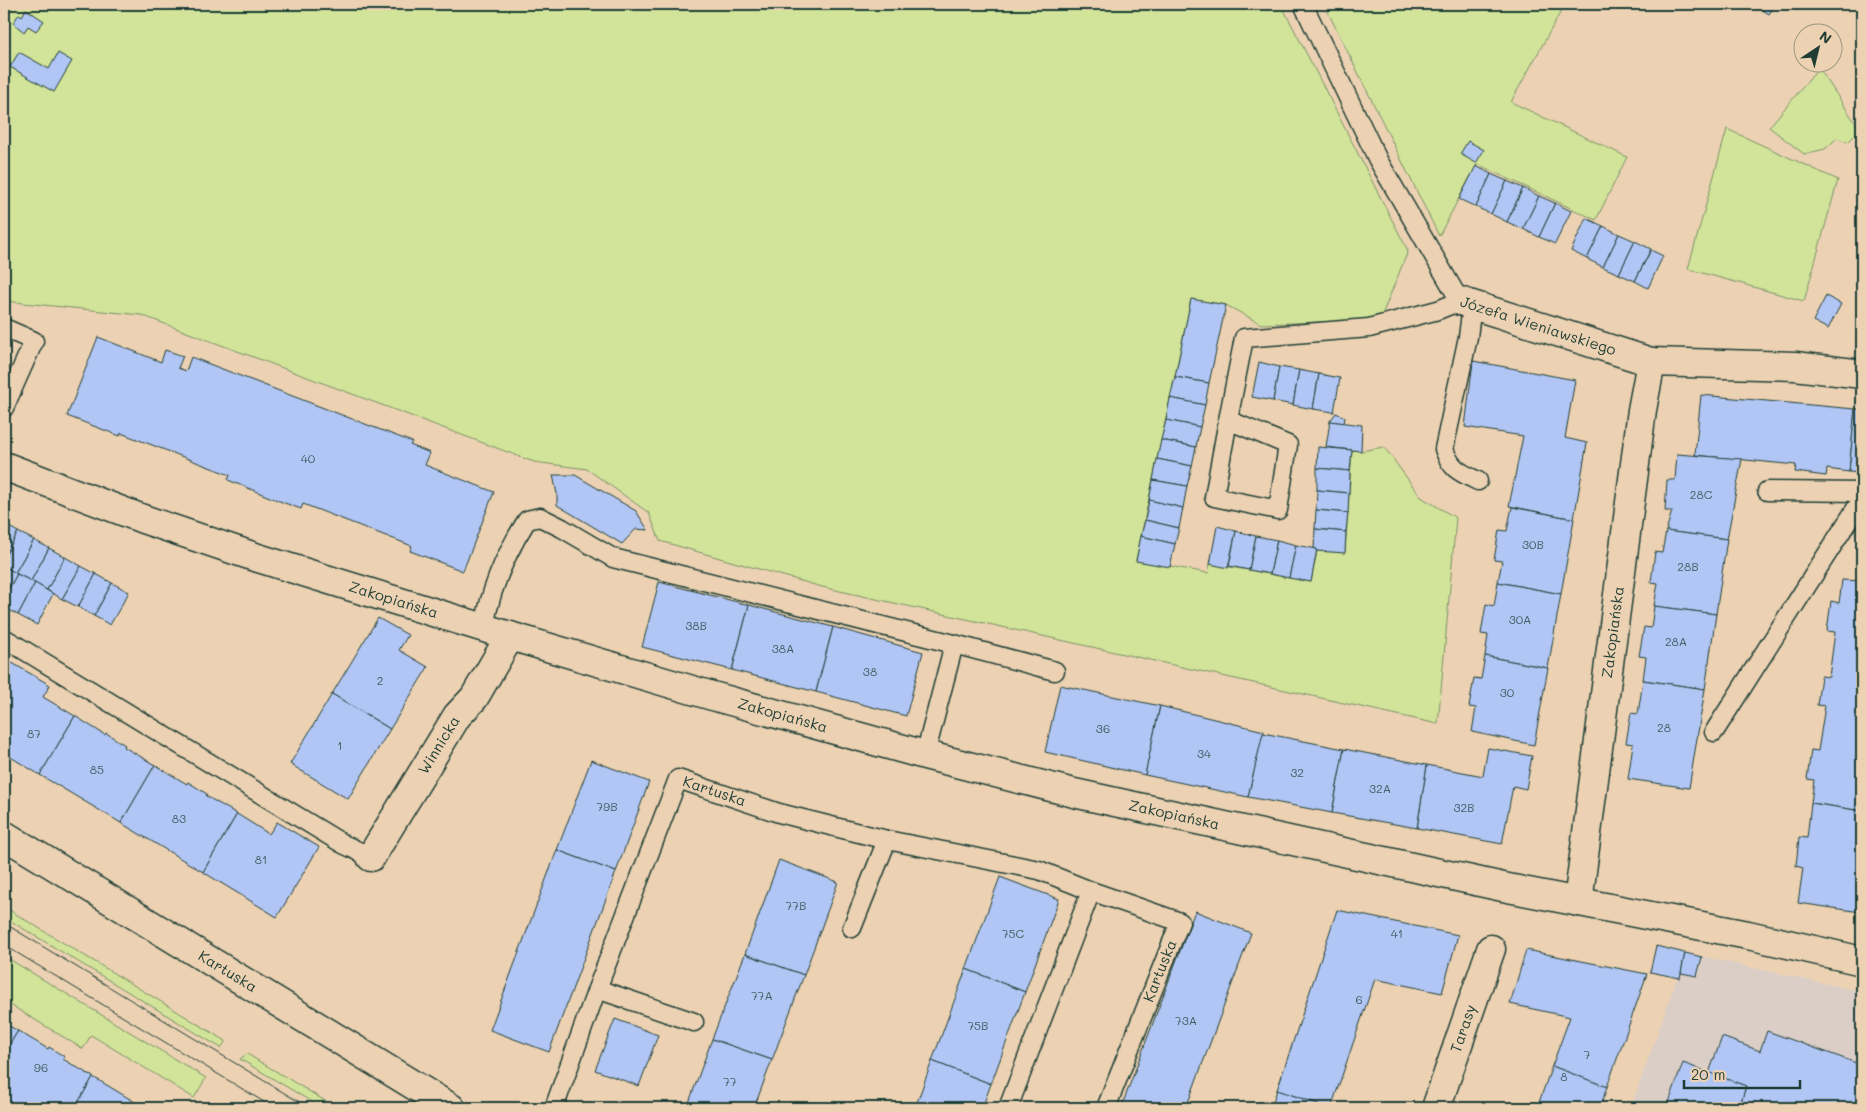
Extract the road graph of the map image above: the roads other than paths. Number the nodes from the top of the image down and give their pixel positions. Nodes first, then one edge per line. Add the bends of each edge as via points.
1 (1303, 4) edge
2 (1466, 303) junction
3 (4, 328) edge
4 (1651, 362) junction
5 (1862, 374) edge
6 (4, 408) edge
7 (1228, 420) junction
8 (4, 466) edge
9 (1478, 481) dead end
10 (1767, 491) dead end
11 (1862, 492) edge
12 (1862, 499) edge
13 (497, 632) junction
14 (4, 638) edge
15 (954, 644) junction
16 (1055, 670) dead end
17 (1714, 732) dead end
18 (925, 755) junction
19 (4, 835) edge
20 (887, 840) junction
21 (371, 857) joint
22 (1091, 891) junction
23 (1578, 902) junction
24 (852, 928) dead end
25 (1491, 949) dead end
26 (1862, 961) edge
27 (597, 989) junction
28 (694, 1022) dead end
29 (451, 1108) edge
30 (554, 1108) edge
31 (1008, 1108) edge
32 (1106, 1108) edge
33 (1436, 1108) edge

1 - 2 lane, Józefa Wieniawskiego via 1378,160
2 - 4 street, Józefa Wieniawskiego
2 - 7 lane via 1370,328 1244,338
2 - 9 lane via 1468,337 1444,449 1457,471
3 - 6 lane via 34,341
4 - 5 street, Józefa Wieniawskiego via 1795,366
4 - 23 street, Zakopiańska
7 - 7 lane via 1288,445 1278,510 1214,497
8 - 13 street, Zakopiańska via 180,532
10 - 11 lane
12 - 17 lane
13 - 15 lane via 488,608 512,544 526,520 540,517 613,558
13 - 18 street, Zakopiańska
13 - 21 street, Winnicka via 474,698 456,716
14 - 21 lane via 343,844
15 - 16 lane
15 - 18 lane
18 - 23 street, Zakopiańska via 1074,793
19 - 29 street, Kartuska
20 - 22 lane, Kartuska via 1040,870
20 - 24 lane
20 - 27 lane, Kartuska via 779,813 678,779
22 - 31 lane
22 - 32 lane, Kartuska via 1180,922
23 - 26 street, Zakopiańska
25 - 33 street, Tarasy
27 - 28 lane
27 - 30 lane, Kartuska

